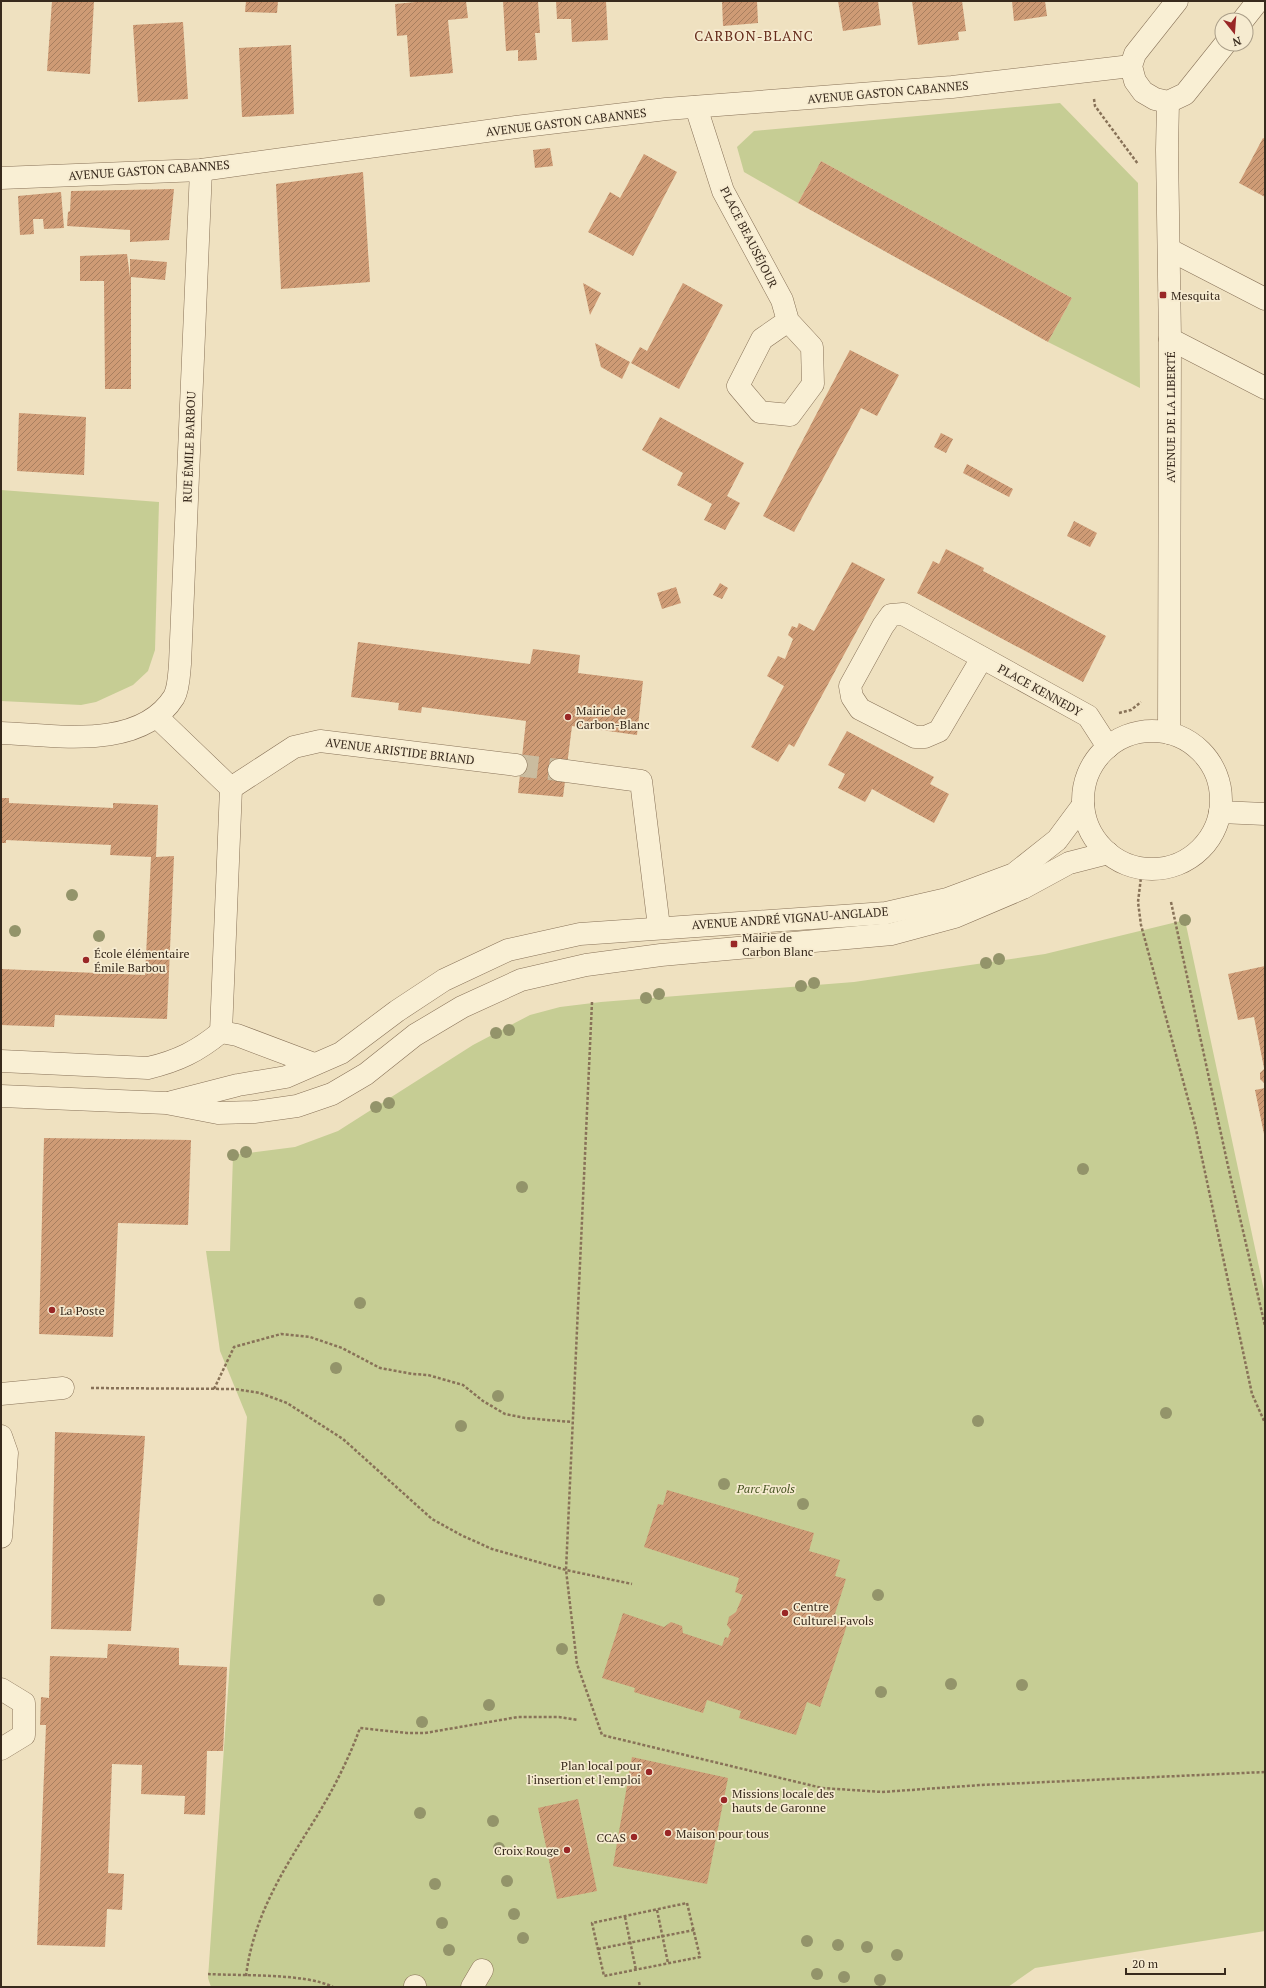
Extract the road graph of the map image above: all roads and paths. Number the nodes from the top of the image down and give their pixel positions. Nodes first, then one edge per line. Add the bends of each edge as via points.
1 (1177, 1) edge
2 (1258, 1) edge
3 (1249, 12) edge
4 (1218, 52) edge
5 (1131, 66) junction
6 (1092, 72) junction
7 (1168, 102) junction
8 (696, 107) junction
9 (1139, 167) dead end
10 (201, 170) junction
11 (1, 178) edge
12 (1170, 250) junction
13 (1265, 299) edge
14 (788, 322) dead end
15 (1170, 339) junction
16 (1265, 388) edge
17 (982, 658) junction
18 (1142, 696) dead end
19 (157, 717) junction
20 (1, 733) edge
21 (1169, 733) junction
22 (1103, 739) junction
23 (516, 765) tunnel mouth
24 (559, 770) tunnel mouth
25 (232, 788) junction
26 (1083, 805) junction
27 (1220, 812) junction
28 (1265, 814) edge
29 (1108, 853) junction
30 (1142, 869) junction
31 (1171, 902) dead end
32 (659, 927) junction
33 (592, 1002) dead end
34 (222, 1032) junction
35 (1, 1061) edge
36 (314, 1064) junction
37 (1, 1096) edge
38 (166, 1104) junction
39 (1265, 1326) edge
40 (63, 1388) joint
41 (214, 1389) junction
42 (1, 1394) edge
43 (572, 1422) junction
44 (1265, 1424) edge
45 (1, 1436) edge
46 (1, 1537) edge
47 (566, 1570) junction
48 (632, 1584) dead end
49 (1, 1689) edge
50 (578, 1720) dead end
51 (1, 1749) edge
52 (1265, 1772) edge
53 (657, 1910) junction
54 (625, 1917) junction
55 (694, 1930) junction
56 (662, 1937) junction
57 (630, 1943) junction
58 (598, 1949) junction
59 (668, 1963) junction
60 (636, 1970) junction
61 (208, 1974) dead end
62 (246, 1976) junction
63 (639, 1982) dead end
64 (333, 1987) edge
65 (640, 1987) edge

1 - 5 street via 1135,54
2 - 3 street
4 - 7 street via 1185,94
5 - 6 street, AVENUE GASTON CABANNES
5 - 7 street via 1135,81 1143,92 1155,99
6 - 8 street, AVENUE GASTON CABANNES via 952,87
6 - 9 path via 1095,106
7 - 12 street, AVENUE DE LA LIBERTÉ
8 - 10 street, AVENUE GASTON CABANNES via 516,127
8 - 14 street, PLACE BEAUSÉJOUR via 723,190 782,300
10 - 11 street, AVENUE GASTON CABANNES
10 - 19 street, RUE ÉMILE BARBOU via 180,664 174,696
12 - 13 street
12 - 15 street, AVENUE DE LA LIBERTÉ
15 - 16 street
15 - 21 street, AVENUE DE LA LIBERTÉ
17 - 17 street, PLACE KENNEDY via 903,614 891,615 850,686 852,697 860,709 915,737 925,738 939,731
17 - 22 street, PLACE KENNEDY via 1088,716
18 - 22 path via 1141,702 1132,710 1111,714
19 - 20 street via 117,734 93,737
19 - 25 street
21 - 22 street via 1147,731
21 - 27 street via 1188,741 1204,754 1215,771 1221,791
22 - 26 street via 1085,783
23 - 25 street, AVENUE ARISTIDE BRIAND via 320,741 294,747
24 - 32 street via 641,781
25 - 34 street
26 - 29 street via 1095,839
26 - 32 street, AVENUE ANDRÉ VIGNAU-ANGLADE via 1057,840 1014,874 947,899 886,913
27 - 28 street
27 - 30 street via 1214,831 1202,848 1186,860 1167,867
29 - 30 street via 1122,863
29 - 38 street, AVENUE ANDRÉ VIGNAU-ANGLADE via 1069,863 1024,888 955,916 892,934 654,956 586,965 521,980 462,1007 415,1035 366,1074 332,1094 297,1106 254,1112 218,1113
30 - 44 path via 1138,902 1141,925 1195,1125 1252,1394
31 - 39 path
32 - 36 street, AVENUE ANDRÉ VIGNAU-ANGLADE via 580,934 508,950 444,980 341,1053
33 - 43 path
34 - 35 street via 202,1047 172,1062 148,1068
34 - 36 street via 236,1034
36 - 38 street, AVENUE ANDRÉ VIGNAU-ANGLADE via 286,1077
37 - 38 street, AVENUE ANDRÉ VIGNAU-ANGLADE
40 - 41 path
40 - 42 street
41 - 43 path via 234,1348 286,1334 327,1342 380,1368 428,1375 463,1385 505,1414
41 - 47 path via 260,1393 287,1403 343,1439 432,1519 492,1549
43 - 47 path
45 - 46 street via 7,1453
47 - 48 path
47 - 52 path via 577,1664 602,1735 822,1788 874,1792
49 - 51 street via 24,1703 24,1735
50 - 62 path via 559,1717 518,1717 425,1733 360,1728 324,1804 286,1864 267,1900 253,1938
53 - 54 path
53 - 55 path via 688,1903
53 - 56 path
54 - 57 path
54 - 58 path via 592,1923
55 - 56 path
55 - 59 path via 700,1957
56 - 57 path
56 - 59 path
57 - 58 path
57 - 60 path
58 - 60 path via 604,1976
59 - 60 path
61 - 62 path
62 - 64 path via 312,1980
63 - 65 path

